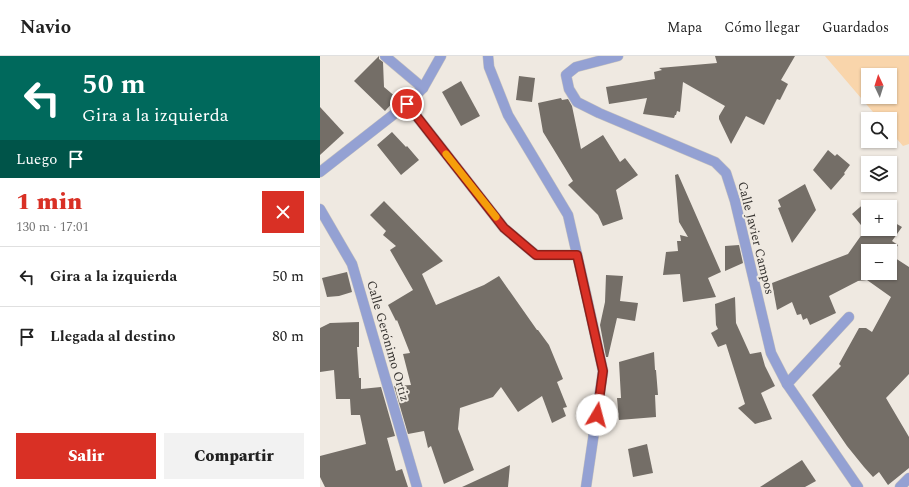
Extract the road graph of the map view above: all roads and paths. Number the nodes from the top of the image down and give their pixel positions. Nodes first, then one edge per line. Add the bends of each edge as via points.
1 (385, 56) edge
2 (441, 56) edge
3 (488, 56) edge
4 (618, 56) edge
5 (423, 88) junction
6 (407, 104) junction
7 (320, 172) edge
8 (320, 209) edge
9 (577, 255) junction
10 (849, 317) dead end
11 (787, 384) junction
12 (909, 478) edge
13 (417, 487) edge
14 (586, 487) edge
15 (858, 487) edge
16 (900, 487) edge

1 - 5 street
2 - 5 street
3 - 9 street via 489,67 508,115 568,215
4 - 11 street, Calle Javier Campos via 576,66 566,75 568,89 576,102 714,162 726,173 771,353
5 - 6 street
6 - 7 street
6 - 9 street via 504,228 536,255
8 - 13 street, Calle Gerónimo Ortiz via 352,264
9 - 14 street via 603,371
10 - 11 street
11 - 15 street, Calle Javier Campos
12 - 16 street

